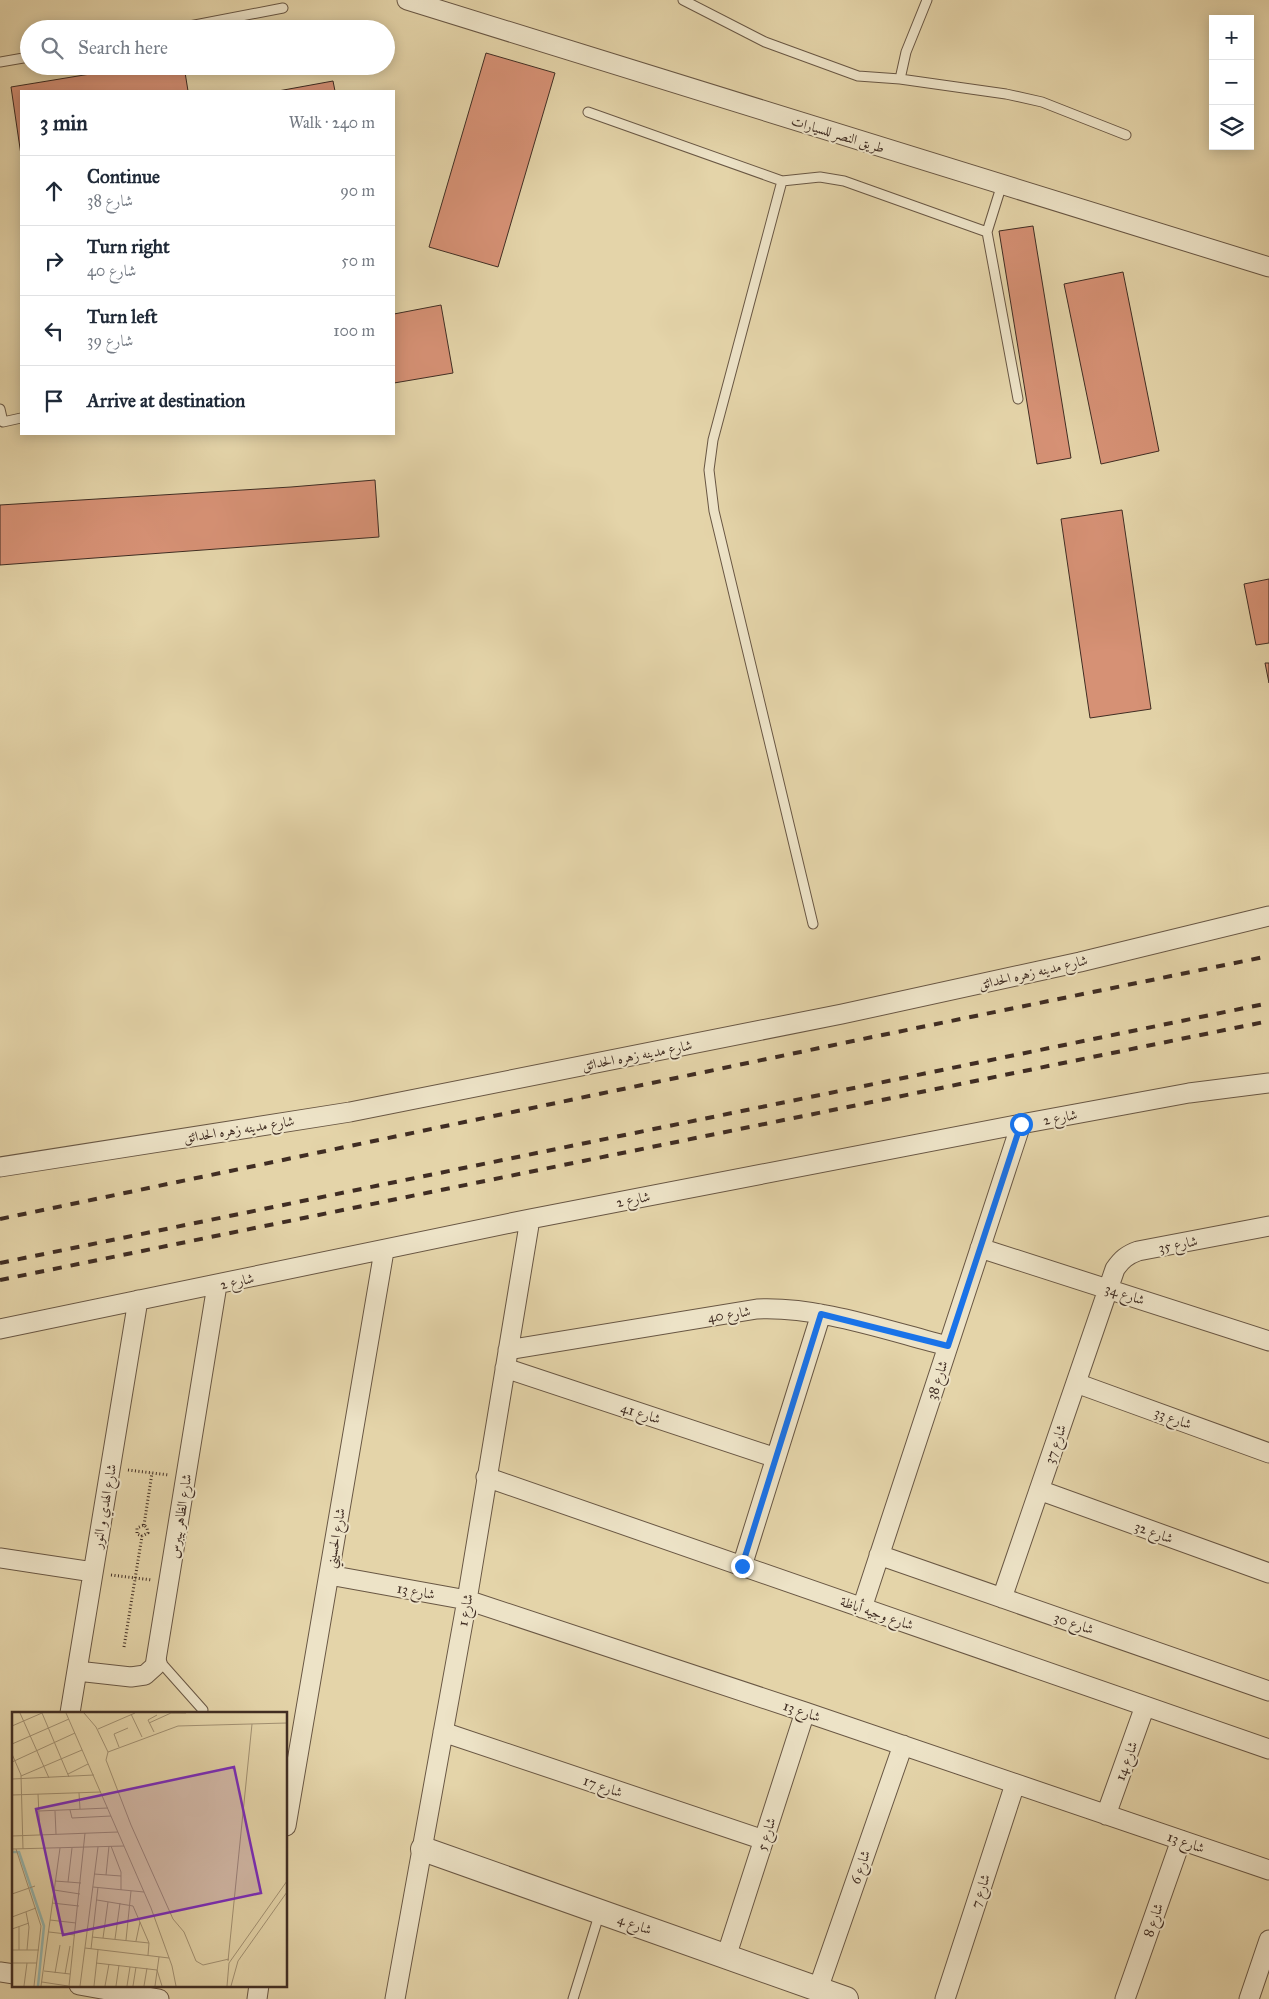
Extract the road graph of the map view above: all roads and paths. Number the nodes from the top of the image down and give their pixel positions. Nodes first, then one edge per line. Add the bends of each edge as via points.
1 (407, 0) edge
2 (683, 0) edge
3 (927, 0) edge
4 (283, 8) dead end
5 (221, 20) edge
6 (20, 59) edge
7 (0, 62) edge
8 (900, 79) junction
9 (588, 112) dead end
10 (1126, 135) dead end
11 (782, 181) junction
12 (1002, 184) junction
13 (988, 232) junction
14 (1269, 267) edge
15 (1018, 399) dead end
16 (0, 409) edge
17 (20, 418) edge
18 (2, 423) edge
19 (1269, 916) edge
20 (813, 924) dead end
21 (1269, 1083) edge
22 (1021, 1124) junction
23 (0, 1167) edge
24 (530, 1219) junction
25 (1269, 1226) edge
26 (980, 1248) junction
27 (384, 1250) junction
28 (217, 1285) junction
29 (1109, 1289) junction
30 (138, 1300) junction
31 (821, 1314) junction
32 (0, 1329) edge
33 (1269, 1341) edge
34 (948, 1346) junction
35 (506, 1359) junction
36 (1076, 1383) junction
37 (1269, 1453) edge
38 (776, 1458) junction
39 (110, 1468) junction
40 (152, 1473) junction
41 (486, 1477) junction
42 (186, 1478) junction
43 (1039, 1490) junction
44 (144, 1525) junction
45 (142, 1536) junction
46 (879, 1555) junction
47 (0, 1558) edge
48 (742, 1566) junction
49 (93, 1572) junction
50 (1269, 1573) edge
51 (329, 1576) junction
52 (135, 1578) junction
53 (169, 1583) junction
54 (1002, 1598) junction
55 (467, 1600) junction
56 (862, 1608) junction
57 (124, 1647) dead end
58 (158, 1652) junction
59 (76, 1671) junction
60 (1269, 1691) edge
61 (1145, 1706) junction
62 (203, 1710) dead end
63 (70, 1712) edge
64 (805, 1712) junction
65 (442, 1732) junction
66 (903, 1745) junction
67 (1269, 1749) edge
68 (1015, 1784) junction
69 (288, 1814) edge
70 (1106, 1815) junction
71 (764, 1840) junction
72 (1181, 1840) junction
73 (423, 1849) junction
74 (1269, 1870) edge
75 (600, 1912) junction
76 (1269, 1940) edge
77 (726, 1957) junction
78 (85, 1986) edge
79 (259, 1986) edge
80 (818, 1989) junction
81 (159, 1999) edge
82 (257, 1999) edge
83 (395, 1999) edge
84 (573, 1999) edge
85 (846, 1999) edge
86 (945, 1999) edge
87 (1125, 1999) edge
88 (1249, 1999) edge

1 - 12 street, طريق النصر للسيارات
2 - 8 lane via 765,42 840,70 858,76
3 - 8 lane via 906,52
4 - 5 lane
6 - 7 lane
8 - 10 lane via 1042,102
9 - 11 lane
11 - 13 lane via 820,177 844,181
11 - 20 lane via 712,440 710,470 714,511
12 - 13 lane
12 - 14 street, طريق النصر للسيارات
13 - 15 lane
16 - 18 lane
17 - 18 lane
19 - 23 street, شارع مدينه زهره الحدائق via 1080,962 842,1014 350,1112
21 - 22 street, شارع 2 via 1189,1093
22 - 24 street, شارع 2
22 - 26 street, شارع 38
24 - 27 street, شارع 2
24 - 35 street, شارع 1
25 - 29 street, شارع 35 via 1129,1254 1115,1269
26 - 29 street, شارع 34
26 - 34 street, شارع 38
27 - 28 street, شارع 2
27 - 51 street, شارع الحسيني
28 - 30 street, شارع 2
28 - 42 street, شارع الظاهر بيبرس
29 - 33 street, شارع 34
29 - 36 street, شارع 37
30 - 32 street, شارع 2
30 - 39 street, شارع الهدي و النور
31 - 34 street, شارع 40
31 - 35 street, شارع 40 via 795,1309 757,1309
31 - 38 street
34 - 46 street, شارع 38
35 - 38 street, شارع 41
35 - 41 street, شارع 1
36 - 37 street, شارع 33
36 - 43 street, شارع 37
38 - 48 street
39 - 40 path
39 - 49 street, شارع الهدي و النور
40 - 42 path
40 - 44 path
41 - 48 street, شارع وجيه أباظة
41 - 55 street, شارع 1
42 - 53 street, شارع الظاهر بيبرس
43 - 50 street, شارع 32
43 - 54 street, شارع 37
44 - 45 path via 148,1533
44 - 45 path via 137,1528 137,1534
45 - 52 path
46 - 54 street, شارع 30
46 - 56 street, شارع 38
47 - 49 street
48 - 56 street, شارع وجيه أباظة
49 - 52 path
49 - 59 street, شارع الهدي و النور
51 - 55 street, شارع 13
51 - 69 street, شارع الحسيني
52 - 53 path
52 - 57 path
53 - 58 street, شارع الظاهر بيبرس
54 - 60 street, شارع 30
55 - 64 street, شارع 13
55 - 65 street, شارع 1
56 - 61 street, شارع وجيه أباظة
58 - 59 street, شارع الظاهر بيبرس via 155,1666 145,1675 131,1677
58 - 62 lane via 163,1665
59 - 63 street, شارع الهدي و النور
61 - 67 street, شارع وجيه أباظة
61 - 70 street, شارع 14
64 - 66 street, شارع 13
64 - 71 street, شارع 5
65 - 71 street, شارع 17
65 - 73 street, شارع 1
66 - 68 street, شارع 13
66 - 80 street, شارع 6
68 - 70 street, شارع 13
68 - 86 street, شارع 7
70 - 72 street, شارع 13
71 - 77 street, شارع 5
72 - 74 street, شارع 13
72 - 87 street, شارع 8
73 - 75 street, شارع 4
73 - 83 street, شارع 1
75 - 77 street, شارع 4
75 - 84 lane
76 - 88 street
77 - 80 street, شارع 4
78 - 81 street
79 - 82 street
80 - 85 street, شارع 4

